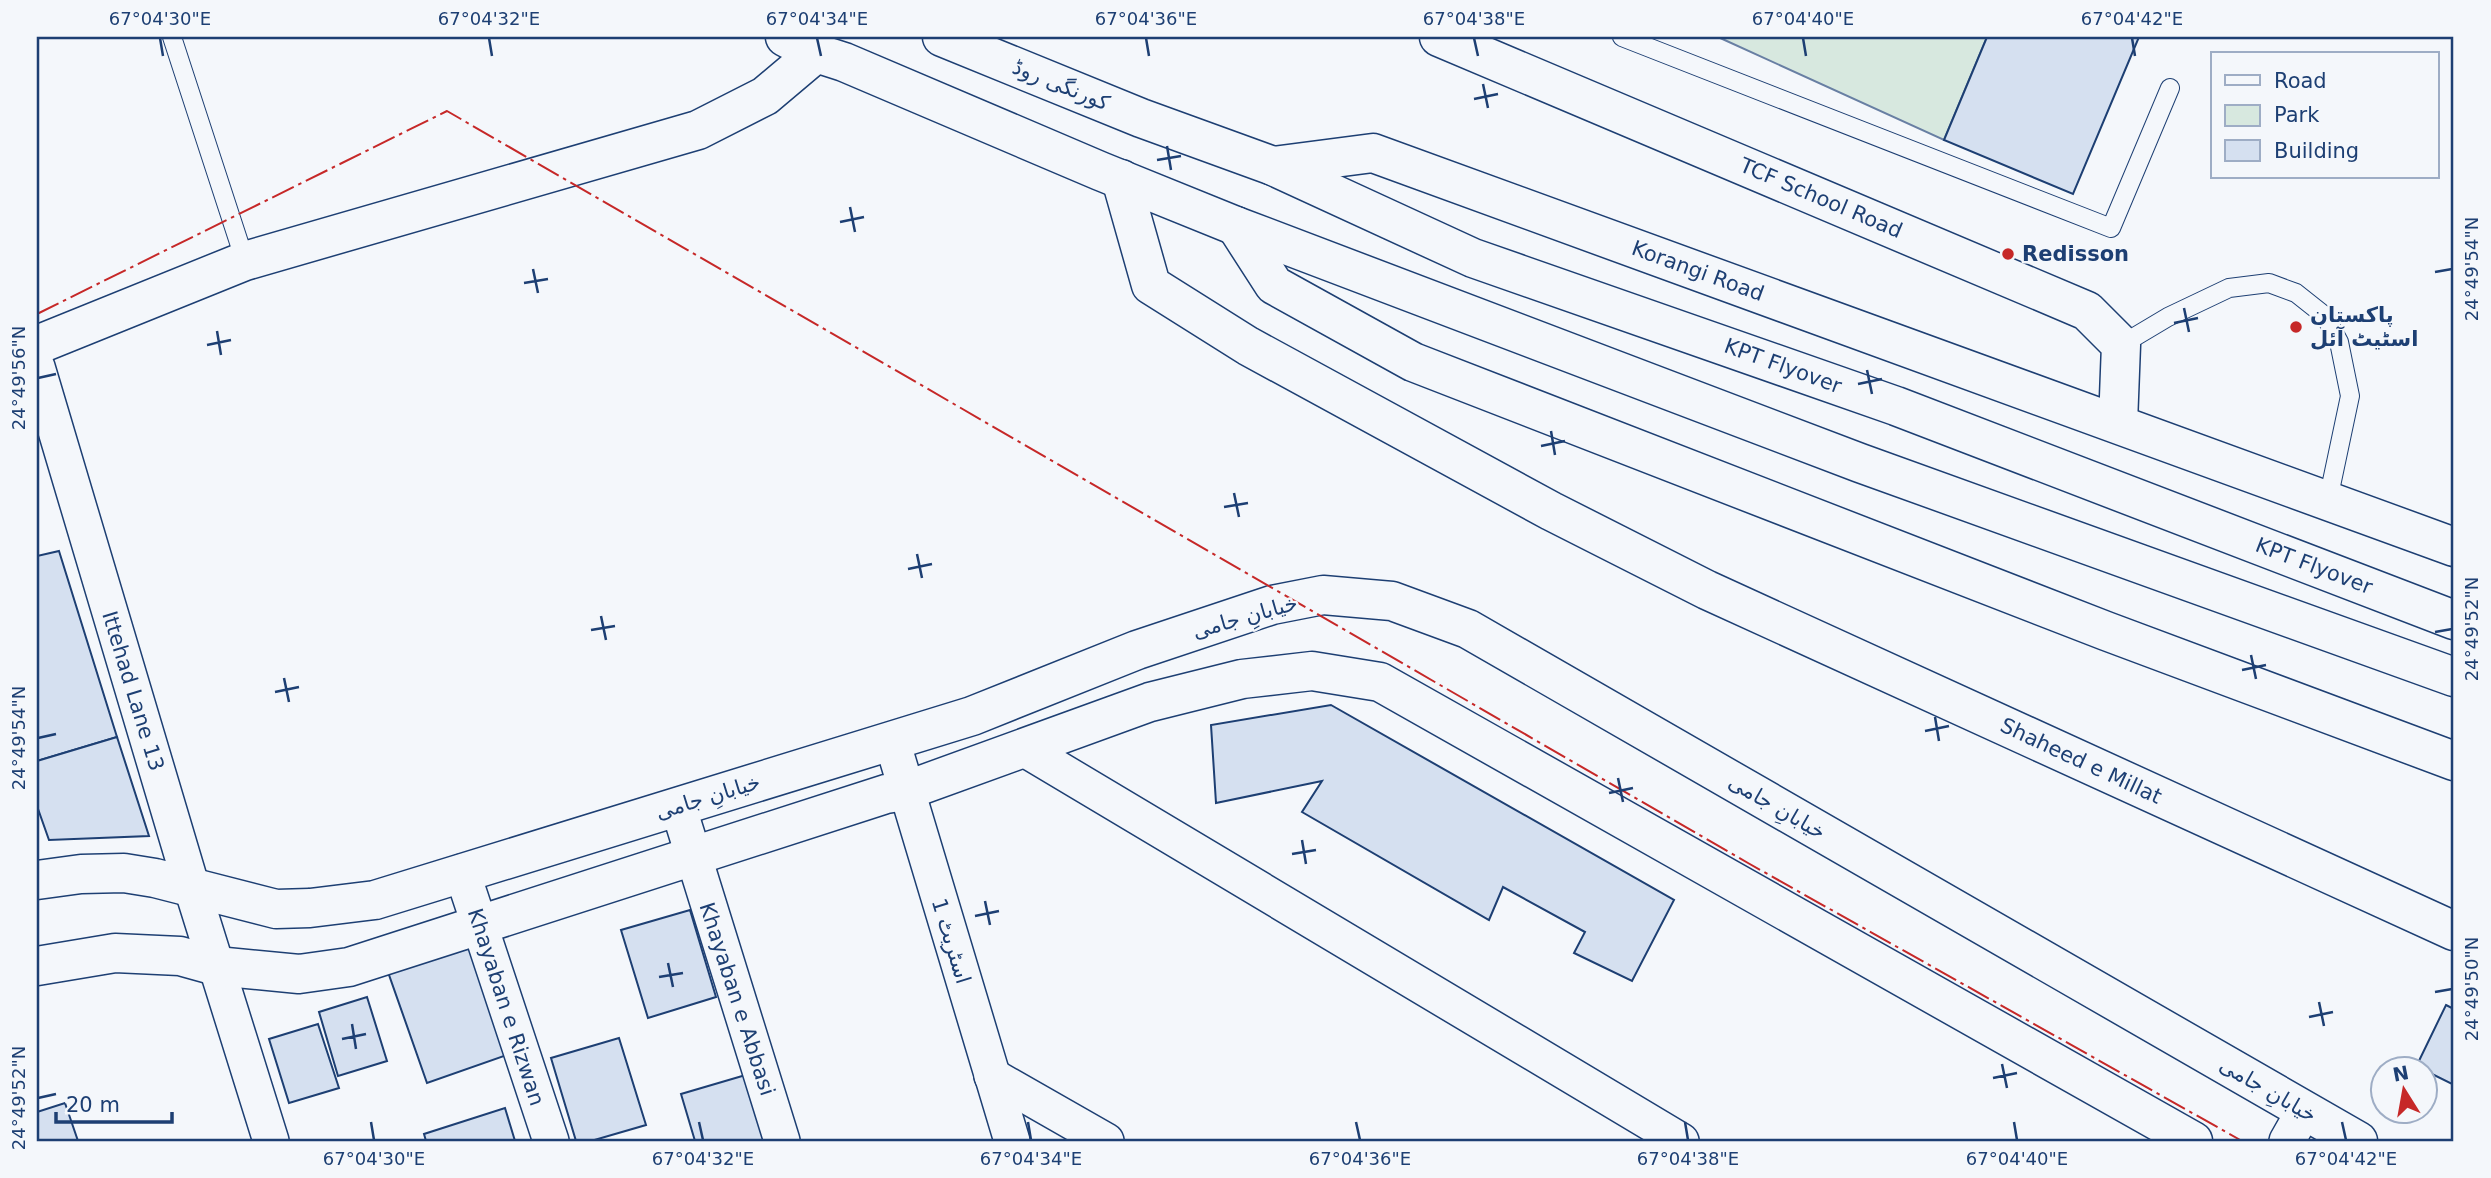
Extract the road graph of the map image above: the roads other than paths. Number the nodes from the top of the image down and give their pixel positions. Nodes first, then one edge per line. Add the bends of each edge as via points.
1 (172, 37) edge
2 (942, 37) edge
3 (1439, 37) edge
4 (1622, 37) edge
5 (815, 51) edge
6 (2170, 88) dead end
7 (1273, 166) junction
8 (1110, 175) junction
9 (1236, 226) junction
10 (245, 261) junction
11 (37, 345) edge
12 (2121, 345) junction
13 (37, 368) edge
14 (2118, 423) junction
15 (2328, 500) junction
16 (2454, 547) edge
17 (2454, 620) edge
18 (2454, 677) edge
19 (882, 744) junction
20 (1023, 748) junction
21 (2454, 761) edge
22 (896, 792) junction
23 (692, 802) junction
24 (705, 852) junction
25 (462, 872) junction
26 (37, 880) edge
27 (192, 888) junction
28 (479, 923) junction
29 (2454, 931) edge
30 (37, 965) edge
31 (216, 966) junction
32 (992, 1076) junction
33 (2296, 1126) edge
34 (271, 1141) edge
35 (551, 1141) edge
36 (782, 1141) edge
37 (1012, 1141) edge
38 (1106, 1141) edge
39 (1681, 1141) edge
40 (2193, 1141) edge
41 (2358, 1141) edge

1 - 10 lane
2 - 7 main road, کورنگی روڈ
3 - 12 main road, TCF School Road via 2087,311
4 - 6 lane via 2111,228
5 - 8 main road
5 - 10 main road via 765,96 698,130
7 - 14 main road, Korangi Road via 1373,153
7 - 17 main road, KPT Flyover via 1472,258 1896,406
8 - 9 main road
8 - 29 main road, Shaheed e Millat via 1151,285 1261,353 1707,590
9 - 18 main road via 1860,463
9 - 21 main road via 1274,285 1413,362
10 - 11 main road
12 - 14 main road
12 - 15 lane via 2229,288 2269,283 2296,293 2325,316 2339,341 2350,396
13 - 27 street, Ittehad Lane 13
14 - 15 main road, Korangi Road
15 - 16 main road, Korangi Road
19 - 22 street, اسٹریٹ 1
19 - 23 main road, خیابانِ جامی
19 - 33 main road, خیابانِ جامی via 972,716 1137,650 1272,605 1323,595 1392,601 1468,629
20 - 22 main road
20 - 39 street
20 - 40 main road via 1150,702 1242,679 1311,671 1380,681
22 - 24 main road
22 - 32 street, اسٹریٹ 1
23 - 24 street, Khayaban e Abbasi
23 - 25 main road, خیابانِ جامی
24 - 28 main road
24 - 36 street, Khayaban e Abbasi
25 - 27 main road, خیابانِ جامی via 375,900 310,908 276,908
25 - 28 street, Khayaban e Rizwan
26 - 27 main road, خیابانِ جامی via 124,873
27 - 31 street, Ittehad Lane 13
28 - 31 main road via 349,967 299,974
28 - 35 street, Khayaban e Rizwan
30 - 31 main road via 115,953 180,956
31 - 34 street, Ittehad Lane 13
32 - 37 street, اسٹریٹ 1
32 - 38 street
33 - 41 main road, خیابانِ جامی

